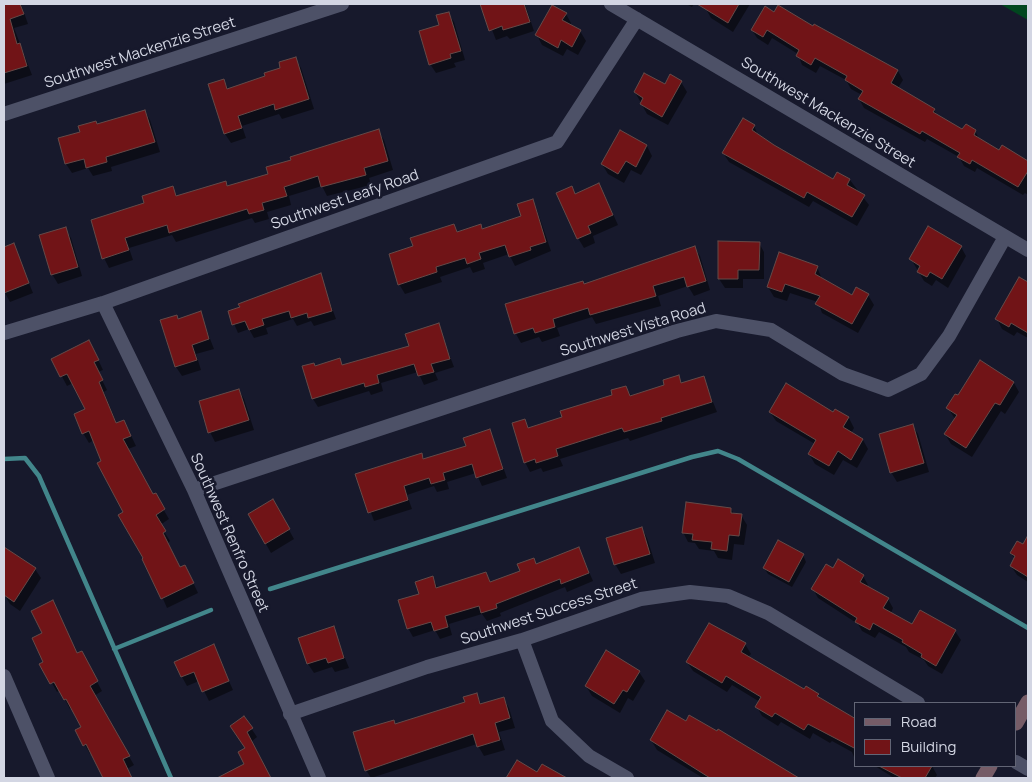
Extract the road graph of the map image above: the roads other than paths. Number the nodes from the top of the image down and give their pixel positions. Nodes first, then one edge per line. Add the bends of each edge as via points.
1 (342, 4) edge
2 (611, 4) edge
3 (637, 19) junction
4 (4, 114) edge
5 (1004, 237) junction
6 (1028, 250) edge
7 (103, 303) junction
8 (4, 333) edge
9 (194, 490) junction
10 (522, 640) junction
11 (4, 676) edge
12 (916, 702) edge
13 (1028, 702) edge
14 (290, 714) junction
15 (1017, 721) edge
16 (1017, 763) edge
17 (989, 767) edge
18 (1028, 769) edge
19 (48, 778) edge
20 (319, 778) edge
21 (627, 778) edge
22 (983, 778) edge

1 - 4 street, Southwest Mackenzie Street
2 - 3 street, Southwest Mackenzie Street
3 - 5 street, Southwest Mackenzie Street
3 - 7 street, Southwest Leafy Road via 557,142
5 - 6 street, Southwest Mackenzie Street
5 - 9 street, Southwest Vista Road via 949,336 921,374 888,390 842,374 771,330 716,321
7 - 8 street, Southwest Leafy Road
7 - 9 street, Southwest Renfro Street
9 - 14 street, Southwest Renfro Street
10 - 12 street, Southwest Success Street via 641,599 690,592 728,596 768,613
10 - 14 street, Southwest Success Street via 426,667
10 - 21 street via 552,721 589,756
11 - 19 street
13 - 15 street
14 - 20 street, Southwest Renfro Street
16 - 18 street
17 - 22 street

